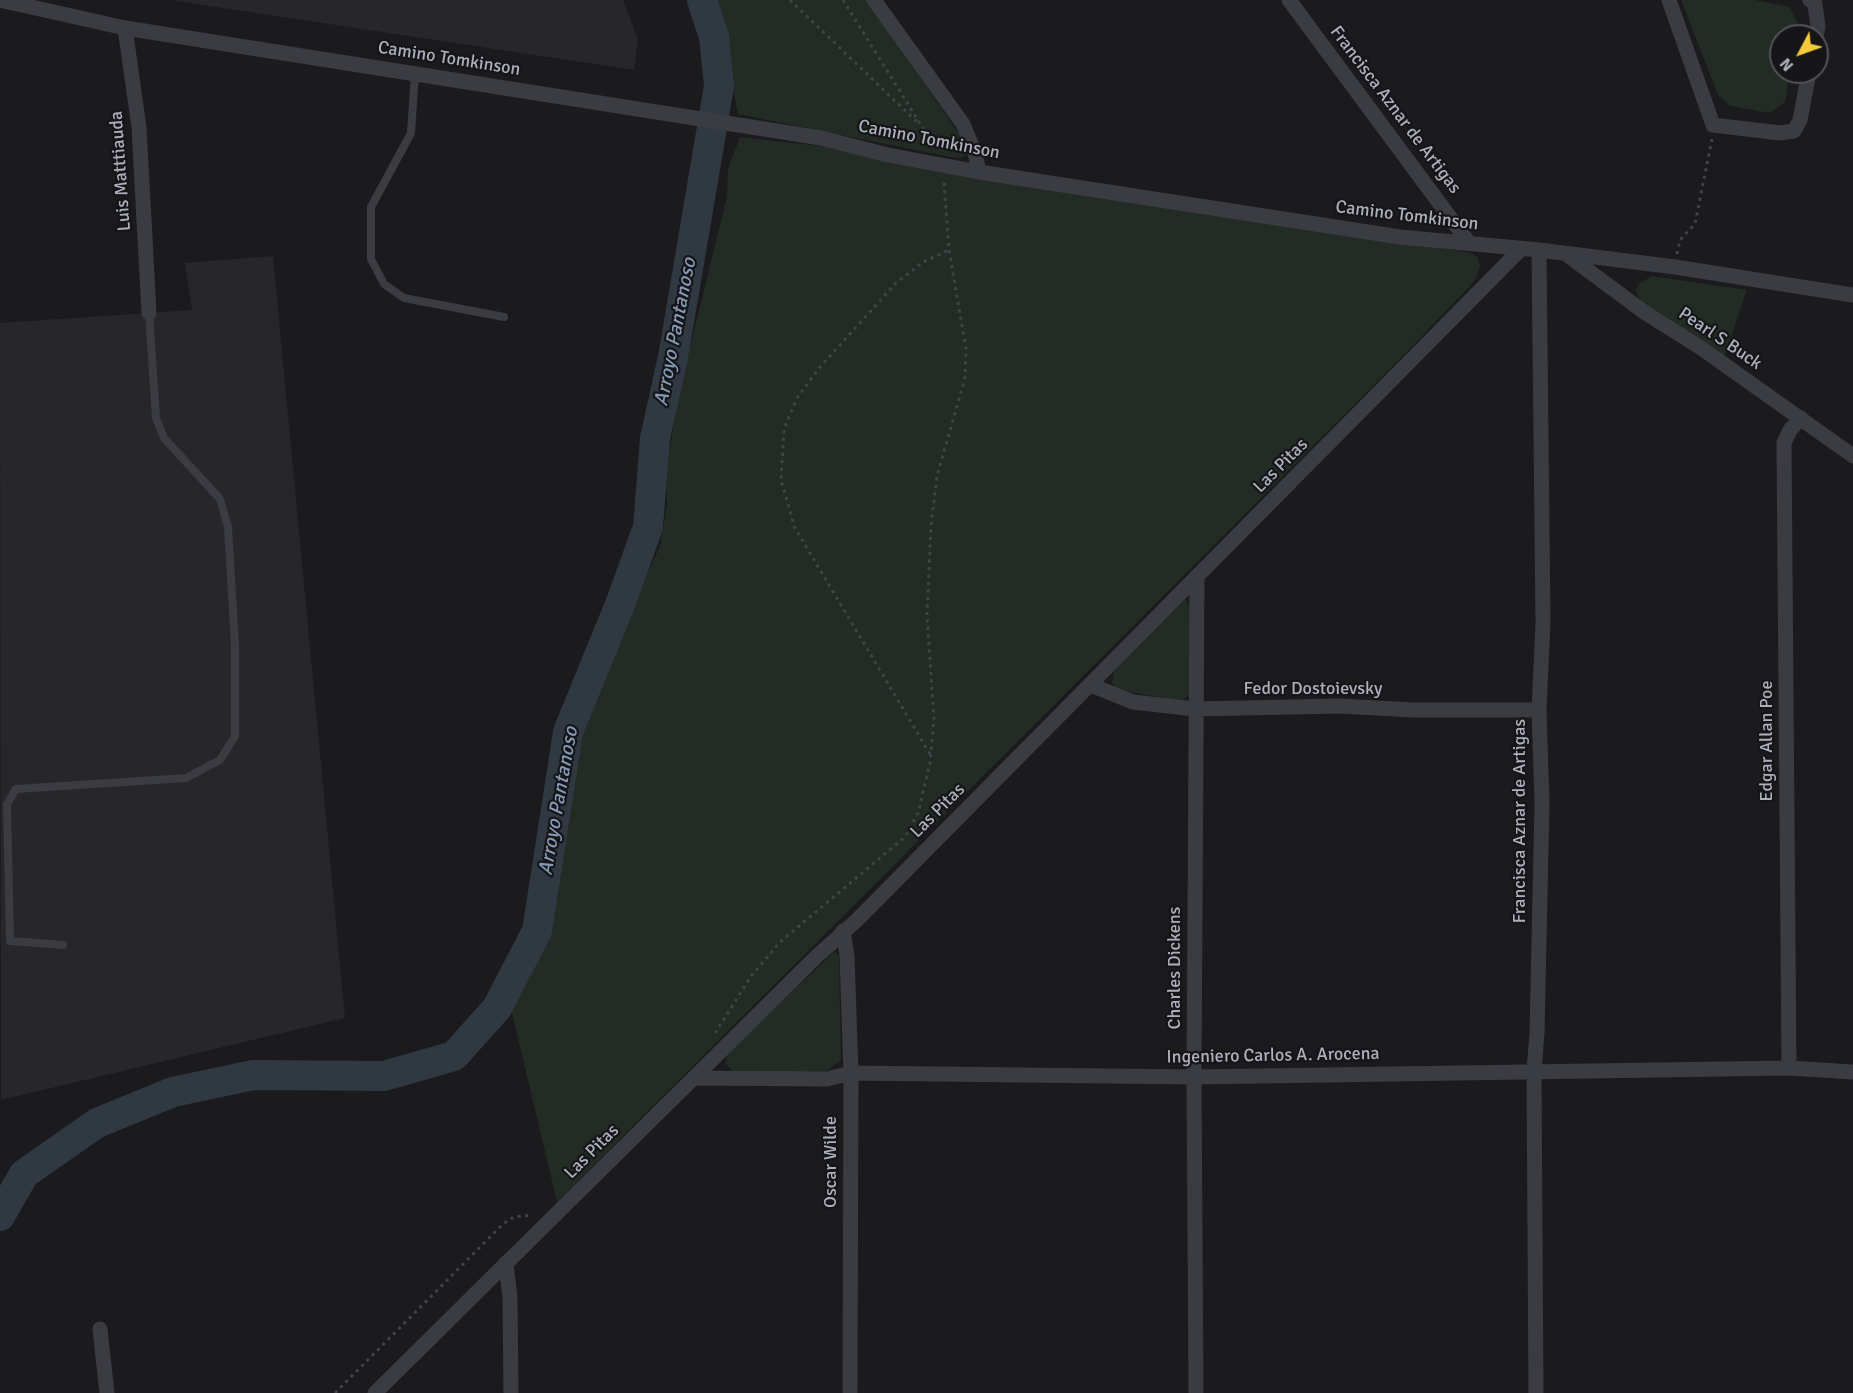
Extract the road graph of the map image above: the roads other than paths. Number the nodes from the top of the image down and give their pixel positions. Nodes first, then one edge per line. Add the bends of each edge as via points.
1 (0, 0) edge
2 (42, 0) edge
3 (874, 0) edge
4 (1669, 0) edge
5 (1810, 0) edge
6 (1295, 1) edge
7 (73, 18) junction
8 (1818, 24) edge
9 (126, 28) junction
10 (415, 73) junction
11 (1807, 84) edge
12 (979, 172) junction
13 (1469, 243) junction
14 (1521, 249) junction
15 (1539, 250) junction
16 (1566, 254) junction
17 (1853, 295) edge
18 (149, 313) joint
19 (504, 318) dead end
20 (1801, 418) junction
21 (1853, 456) edge
22 (1197, 579) junction
23 (1091, 685) junction
24 (1195, 710) junction
25 (1539, 710) junction
26 (843, 931) junction
27 (63, 945) dead end
28 (1789, 1068) junction
29 (1534, 1071) junction
30 (1853, 1072) edge
31 (850, 1073) junction
32 (1194, 1077) junction
33 (694, 1078) junction
34 (506, 1263) junction
35 (100, 1329) dead end
36 (107, 1393) edge
37 (375, 1393) edge
38 (511, 1393) edge
39 (850, 1393) edge
40 (1196, 1393) edge
41 (1536, 1393) edge

1 - 7 street, Camino Tomkinson
2 - 7 street
3 - 12 street via 963,124
4 - 11 street via 1713,125 1780,133 1794,130 1800,120
5 - 8 street via 1815,4
6 - 13 street, Francisca Aznar de Artigas
7 - 9 street, Camino Tomkinson
9 - 10 street, Camino Tomkinson
9 - 18 street, Luis Matttiauda via 139,127
10 - 12 street, Camino Tomkinson via 821,138
10 - 19 lane via 411,134 371,207 371,259 384,284 404,298
12 - 13 street, Camino Tomkinson via 1400,237
13 - 14 street, Camino Tomkinson
14 - 15 street, Camino Tomkinson
14 - 22 street, Las Pitas
15 - 16 street, Camino Tomkinson
15 - 25 street, Francisca Aznar de Artigas via 1543,623
16 - 17 street, Camino Tomkinson
16 - 20 street, Pearl S Buck
18 - 27 lane via 156,418 164,438 220,499 228,527 235,645 235,736 220,760 186,778 16,789 7,804 10,941
20 - 21 street, Pearl S Buck
20 - 28 street, Edgar Allan Poe via 1784,443
22 - 23 street, Las Pitas
22 - 24 street, Charles Dickens
23 - 24 street, Fedor Dostoievsky via 1133,702
23 - 26 street, Las Pitas
24 - 25 street, Fedor Dostoievsky via 1340,705 1413,710
24 - 32 street, Charles Dickens
25 - 29 street, Francisca Aznar de Artigas via 1541,814
26 - 31 street, Oscar Wilde
26 - 33 street, Las Pitas
28 - 29 street, Ingeniero Carlos A. Arocena
28 - 30 street, Ingeniero Carlos A. Arocena
29 - 32 street, Ingeniero Carlos A. Arocena
29 - 41 street, Francisca Aznar de Artigas
31 - 32 street, Ingeniero Carlos A. Arocena
31 - 33 street, Ingeniero Carlos A. Arocena via 827,1079
31 - 39 street, Oscar Wilde
32 - 40 street, Charles Dickens
33 - 34 street, Las Pitas
34 - 37 street, Las Pitas
34 - 38 street
35 - 36 street

